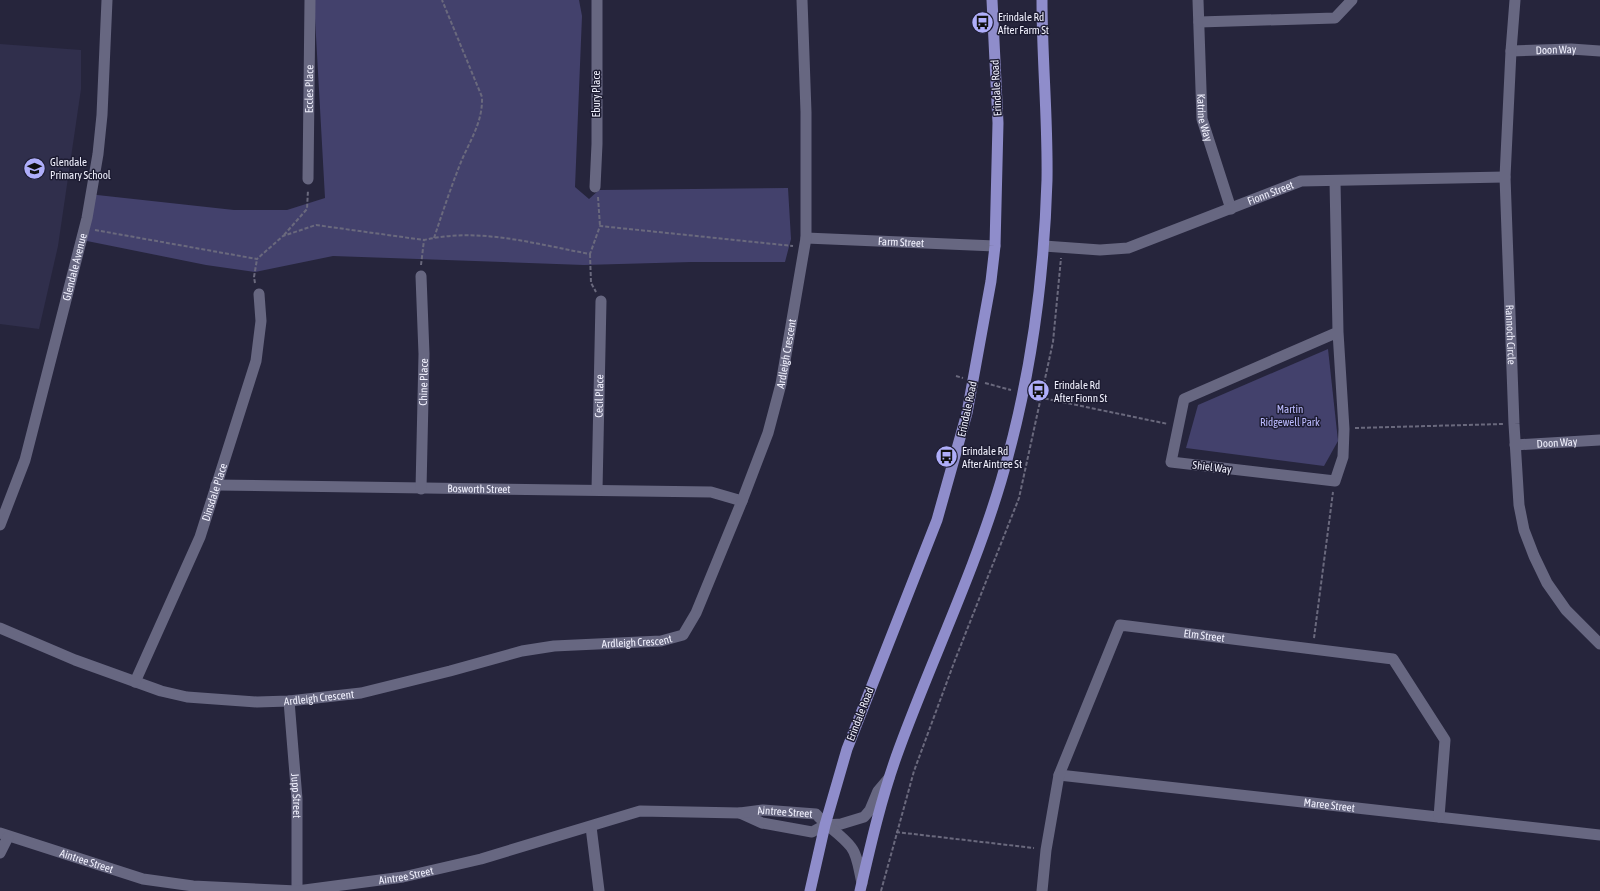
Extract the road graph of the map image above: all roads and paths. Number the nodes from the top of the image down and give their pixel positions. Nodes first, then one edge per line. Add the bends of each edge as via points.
1 (106, 0) edge
2 (310, 0) edge
3 (442, 0) edge
4 (597, 0) edge
5 (802, 0) edge
6 (992, 0) edge
7 (1042, 0) edge
8 (1198, 0) edge
9 (1352, 0) edge
10 (1515, 0) edge
11 (1199, 22) junction
12 (1511, 51) junction
13 (1600, 51) edge
14 (1505, 177) junction
15 (308, 179) joint
16 (1335, 181) junction
17 (595, 187) joint
18 (1231, 209) junction
19 (600, 226) junction
20 (84, 228) junction
21 (283, 236) junction
22 (434, 238) junction
23 (424, 240) junction
24 (805, 243) junction
25 (995, 246) junction
26 (1044, 246) junction
27 (590, 254) junction
28 (256, 259) junction
29 (421, 276) joint
30 (259, 294) joint
31 (601, 301) joint
32 (1338, 332) junction
33 (956, 376) dead end
34 (974, 380) junction
35 (1022, 393) junction
36 (1514, 424) junction
37 (1179, 426) junction
38 (1344, 429) junction
39 (1600, 440) edge
40 (1515, 445) junction
41 (1335, 481) junction
42 (216, 485) junction
43 (421, 489) junction
44 (597, 490) junction
45 (742, 501) junction
46 (0, 525) edge
47 (0, 628) edge
48 (1600, 644) edge
49 (1313, 649) junction
50 (135, 682) junction
51 (289, 701) junction
52 (1059, 775) junction
53 (891, 776) junction
54 (740, 813) junction
55 (1439, 817) junction
56 (825, 825) junction
57 (590, 827) junction
58 (896, 832) dead end
59 (4, 835) edge
60 (1600, 835) edge
61 (1046, 850) junction
62 (0, 853) edge
63 (861, 887) edge
64 (297, 891) edge
65 (599, 891) edge
66 (810, 891) edge
67 (1042, 891) edge

1 - 20 street, Glendale Avenue via 102,115 98,154
2 - 15 street, Eccles Place
3 - 22 path via 482,97 482,111
4 - 17 street, Ebury Place
5 - 24 street, Ardleigh Crescent via 806,112
6 - 25 main road, Erindale Road via 998,123
7 - 26 main road via 1047,177
8 - 11 street, Katrine Way
9 - 11 street via 1335,18
10 - 12 street, Rannoch Circle
11 - 18 street, Katrine Way via 1202,118
12 - 13 street, Doon Way
12 - 14 street, Rannoch Circle
14 - 16 street, Fionn Street
14 - 36 street, Rannoch Circle
15 - 21 path via 307,209
16 - 18 street, Fionn Street via 1301,181
16 - 32 street
17 - 19 path via 599,200
18 - 26 street, Fionn Street via 1128,248 1100,250
19 - 24 path
19 - 27 path
20 - 28 path
20 - 46 street, Glendale Avenue via 25,460
21 - 23 path via 316,225
21 - 28 path
22 - 23 path
22 - 27 path via 491,235
23 - 29 path
24 - 25 street, Farm Street
24 - 45 street, Ardleigh Crescent via 781,384 768,433
25 - 34 main road, Erindale Road
26 - 35 main road via 1029,364
27 - 31 path via 591,283
28 - 30 path via 254,277
29 - 43 street, Chine Place via 424,354
30 - 42 street, Dinsdale Place via 261,321 256,361
31 - 44 street, Cecil Place
32 - 37 street, Shiel Way via 1184,399
32 - 38 street
33 - 34 path
34 - 35 path
34 - 56 main road, Erindale Road via 962,437 937,520 862,706
35 - 37 path
35 - 53 main road via 1009,450 985,528
36 - 38 path
36 - 40 street, Rannoch Circle
37 - 41 street, Shiel Way via 1171,462
38 - 41 street via 1343,457
39 - 40 street, Doon Way
40 - 48 street, Rannoch Circle via 1519,505 1524,530 1534,556 1566,610
41 - 49 path
42 - 43 street, Bosworth Street
42 - 50 street, Dinsdale Place via 200,537
43 - 44 street, Bosworth Street
44 - 45 street, Bosworth Street via 711,492
45 - 51 street, Ardleigh Crescent via 696,613 683,635 662,641 554,646 522,651 361,693
47 - 50 street, Ardleigh Crescent
49 - 52 street, Elm Street via 1120,624
49 - 55 street, Elm Street via 1393,660 1446,740
50 - 51 street, Ardleigh Crescent via 187,697 257,702
51 - 64 street, Jupp Street via 297,799
52 - 55 street, Maree Street
52 - 61 street, Elm Street
53 - 56 street, Aintree Street via 878,791 864,817 841,824
53 - 63 main road via 874,831
54 - 56 street, Aintree Street via 762,823 812,832
54 - 56 street, Aintree Street via 763,810 816,814
54 - 57 street, Aintree Street via 640,811
55 - 60 street, Maree Street
56 - 63 street, Aintree Street via 850,846 858,863
56 - 66 main road, Erindale Road
57 - 64 street, Aintree Street via 481,859 403,877
57 - 65 street
58 - 61 path
59 - 62 street
59 - 64 street, Aintree Street via 143,878 193,886
61 - 67 street, Elm Street

